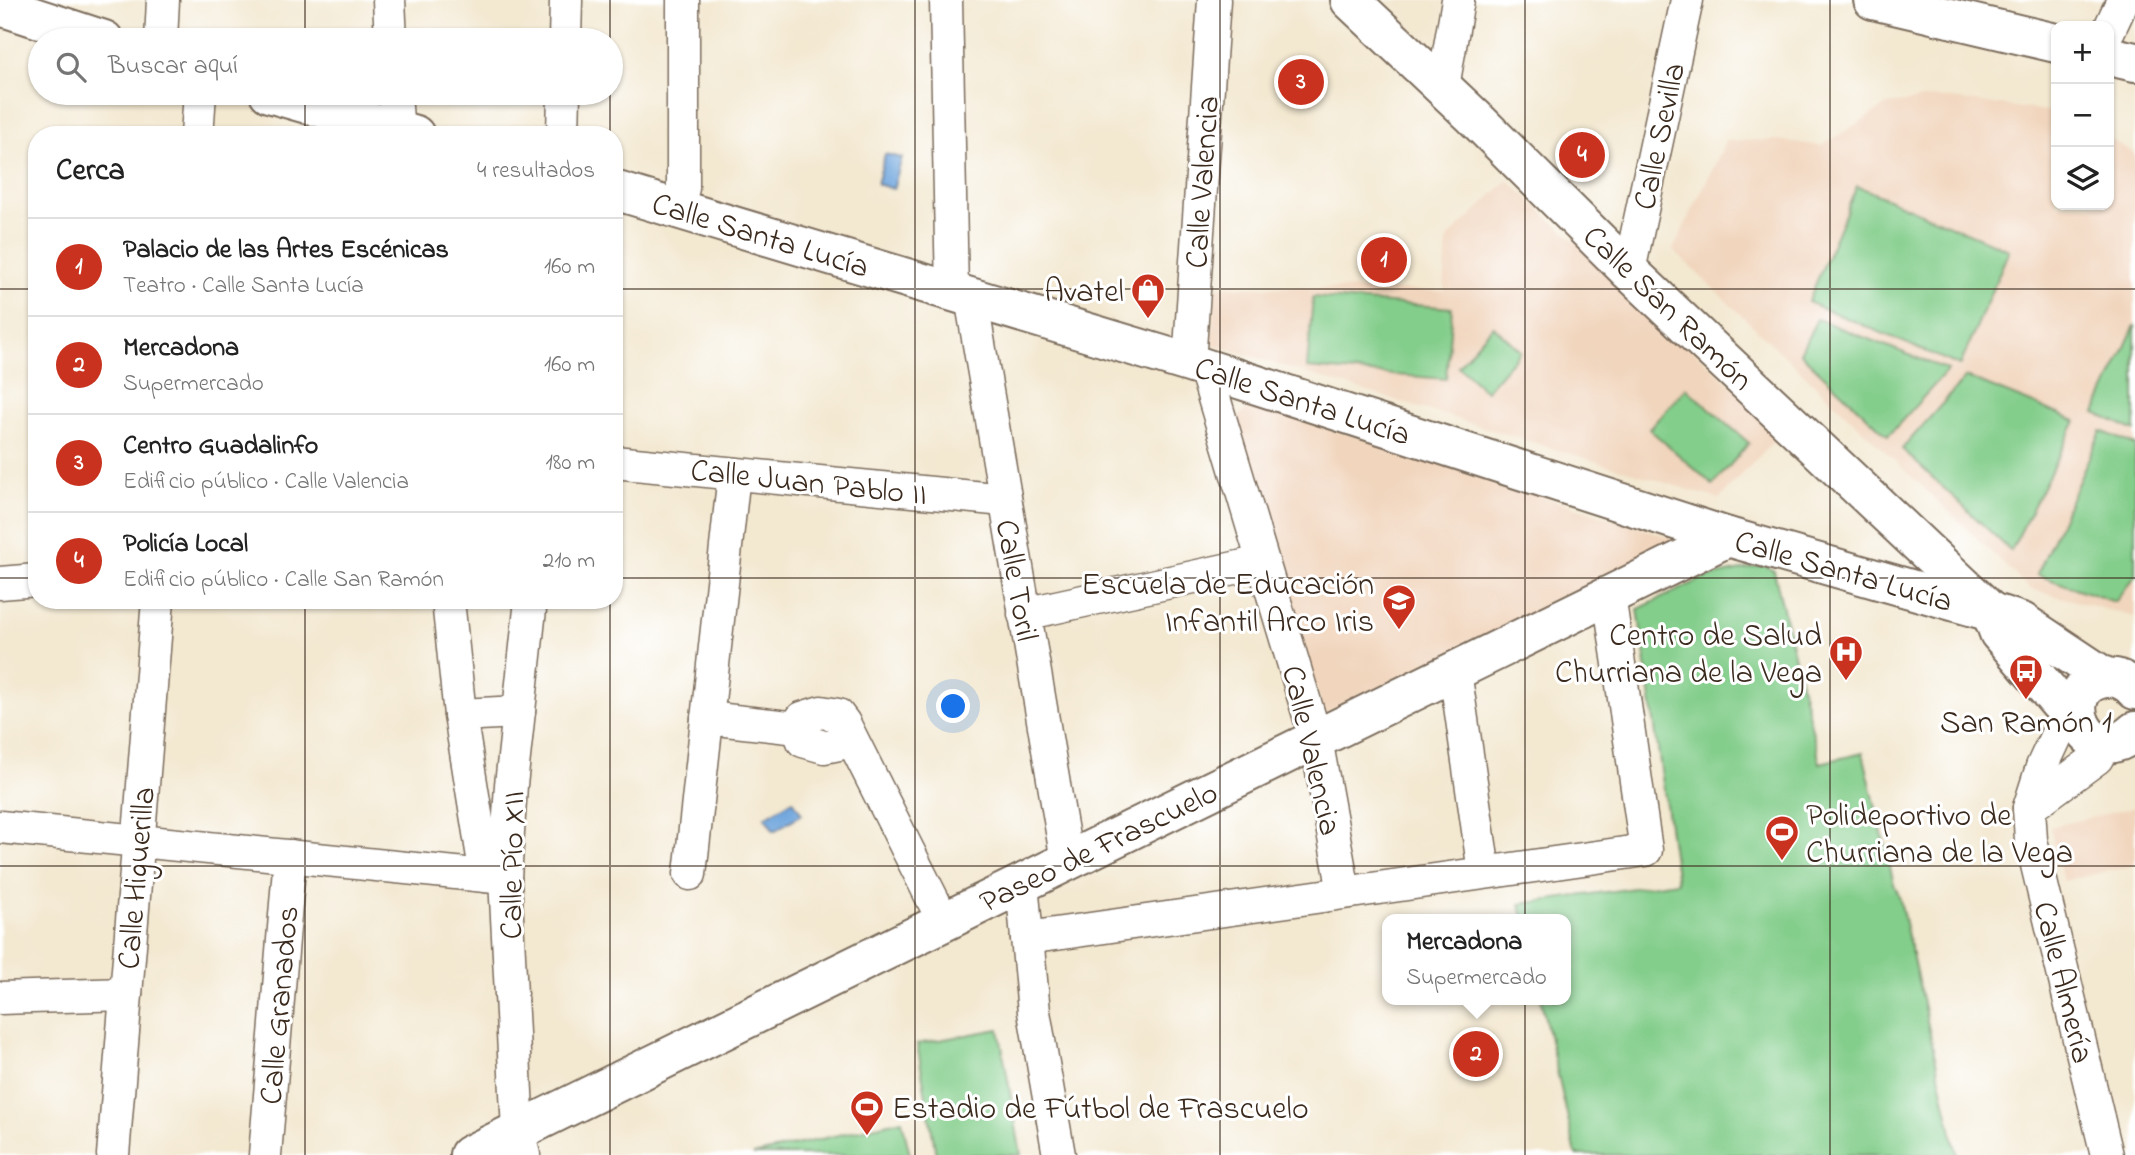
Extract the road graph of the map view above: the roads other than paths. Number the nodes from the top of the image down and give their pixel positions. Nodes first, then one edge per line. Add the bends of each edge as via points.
1 (163, 0) edge
2 (389, 0) edge
3 (566, 0) edge
4 (683, 0) edge
5 (946, 0) edge
6 (1214, 0) edge
7 (1350, 0) edge
8 (1458, 0) edge
9 (1687, 0) edge
10 (1873, 0) edge
11 (2123, 0) edge
12 (0, 6) edge
13 (2113, 21) edge
14 (67, 28) edge
15 (162, 28) edge
16 (390, 28) edge
17 (565, 28) edge
18 (2051, 42) edge
19 (2114, 57) edge
20 (2135, 62) edge
21 (1443, 87) junction
22 (199, 105) edge
23 (322, 105) edge
24 (564, 105) edge
25 (401, 123) edge
26 (198, 126) edge
27 (563, 126) edge
28 (623, 193) edge
29 (677, 209) junction
30 (1629, 271) junction
31 (962, 295) junction
32 (1197, 366) junction
33 (623, 463) edge
34 (734, 474) junction
35 (1004, 500) junction
36 (1728, 537) junction
37 (1262, 562) junction
38 (28, 581) edge
39 (0, 583) edge
40 (1609, 595) junction
41 (157, 609) edge
42 (449, 609) edge
43 (530, 609) edge
44 (1991, 612) junction
45 (1024, 614) junction
46 (1455, 671) junction
47 (2122, 678) edge
48 (519, 712) junction
49 (460, 715) junction
50 (707, 718) junction
51 (2106, 736) edge
52 (1316, 739) junction
53 (2029, 808) junction
54 (0, 827) edge
55 (138, 841) junction
56 (290, 856) junction
57 (1067, 861) junction
58 (1484, 872) junction
59 (690, 874) dead end
60 (495, 877) junction
61 (1022, 884) junction
62 (1344, 892) junction
63 (944, 922) junction
64 (1027, 937) junction
65 (126, 994) junction
66 (0, 998) edge
67 (521, 1143) edge
68 (113, 1155) edge
69 (265, 1155) edge
70 (469, 1155) edge
71 (1059, 1155) edge
72 (2107, 1155) edge

1 - 15 street
2 - 16 street
3 - 17 street
4 - 29 street via 683,188
5 - 31 street, Calle Toril
6 - 32 street, Calle Valencia
7 - 21 street, Calle San Ramón
8 - 21 street
9 - 30 street, Calle Sevilla
10 - 18 street
11 - 13 street
12 - 14 street
19 - 20 street
21 - 30 street, Calle San Ramón
22 - 26 street
23 - 25 street
24 - 27 street
28 - 29 street, Calle Santa Lucía
29 - 31 street, Calle Santa Lucía
30 - 44 street, Calle San Ramón
31 - 32 street, Calle Santa Lucía
31 - 35 street, Calle Toril
32 - 36 street, Calle Santa Lucía
32 - 37 street, Calle Valencia
33 - 34 street, Calle Juan Pablo II
34 - 35 street, Calle Juan Pablo II
34 - 50 street
35 - 45 street, Calle Toril
36 - 40 street, Paseo de Frascuelo
36 - 44 street, Calle Santa Lucía
37 - 45 street
37 - 52 street, Calle Valencia
38 - 39 street
40 - 46 street, Paseo de Frascuelo
40 - 58 street via 1646,850
41 - 55 street, Calle Higuerilla
42 - 49 street
43 - 48 street, Calle Pío XII
44 - 47 street, Calle San Ramón via 2022,622
44 - 51 street, Calle San Ramón via 1999,633 2059,703
45 - 57 street, Calle Toril
46 - 52 street, Paseo de Frascuelo
46 - 58 street
47 - 51 street via 2094,682 2078,701
48 - 49 street
48 - 60 street, Calle Pío XII
49 - 60 street
50 - 59 street
50 - 63 street via 798,728 802,718 821,712 838,715
51 - 53 street via 2097,758
51 - 53 street, Calle Almería via 2059,730
52 - 57 street, Paseo de Frascuelo
52 - 62 street, Calle Valencia
53 - 72 street, Calle Almería via 2031,840
54 - 55 street
55 - 56 street
55 - 65 street, Calle Higuerilla
56 - 60 street
56 - 69 street, Calle Granados
57 - 61 street, Paseo de Frascuelo
58 - 62 street
60 - 67 street, Calle Pío XII
61 - 63 street, Paseo de Frascuelo
61 - 64 street
62 - 64 street
63 - 67 street, Paseo de Frascuelo
64 - 71 street via 1034,1012
65 - 66 street
65 - 68 street, Calle Higuerilla
67 - 70 street, Paseo de Frascuelo

